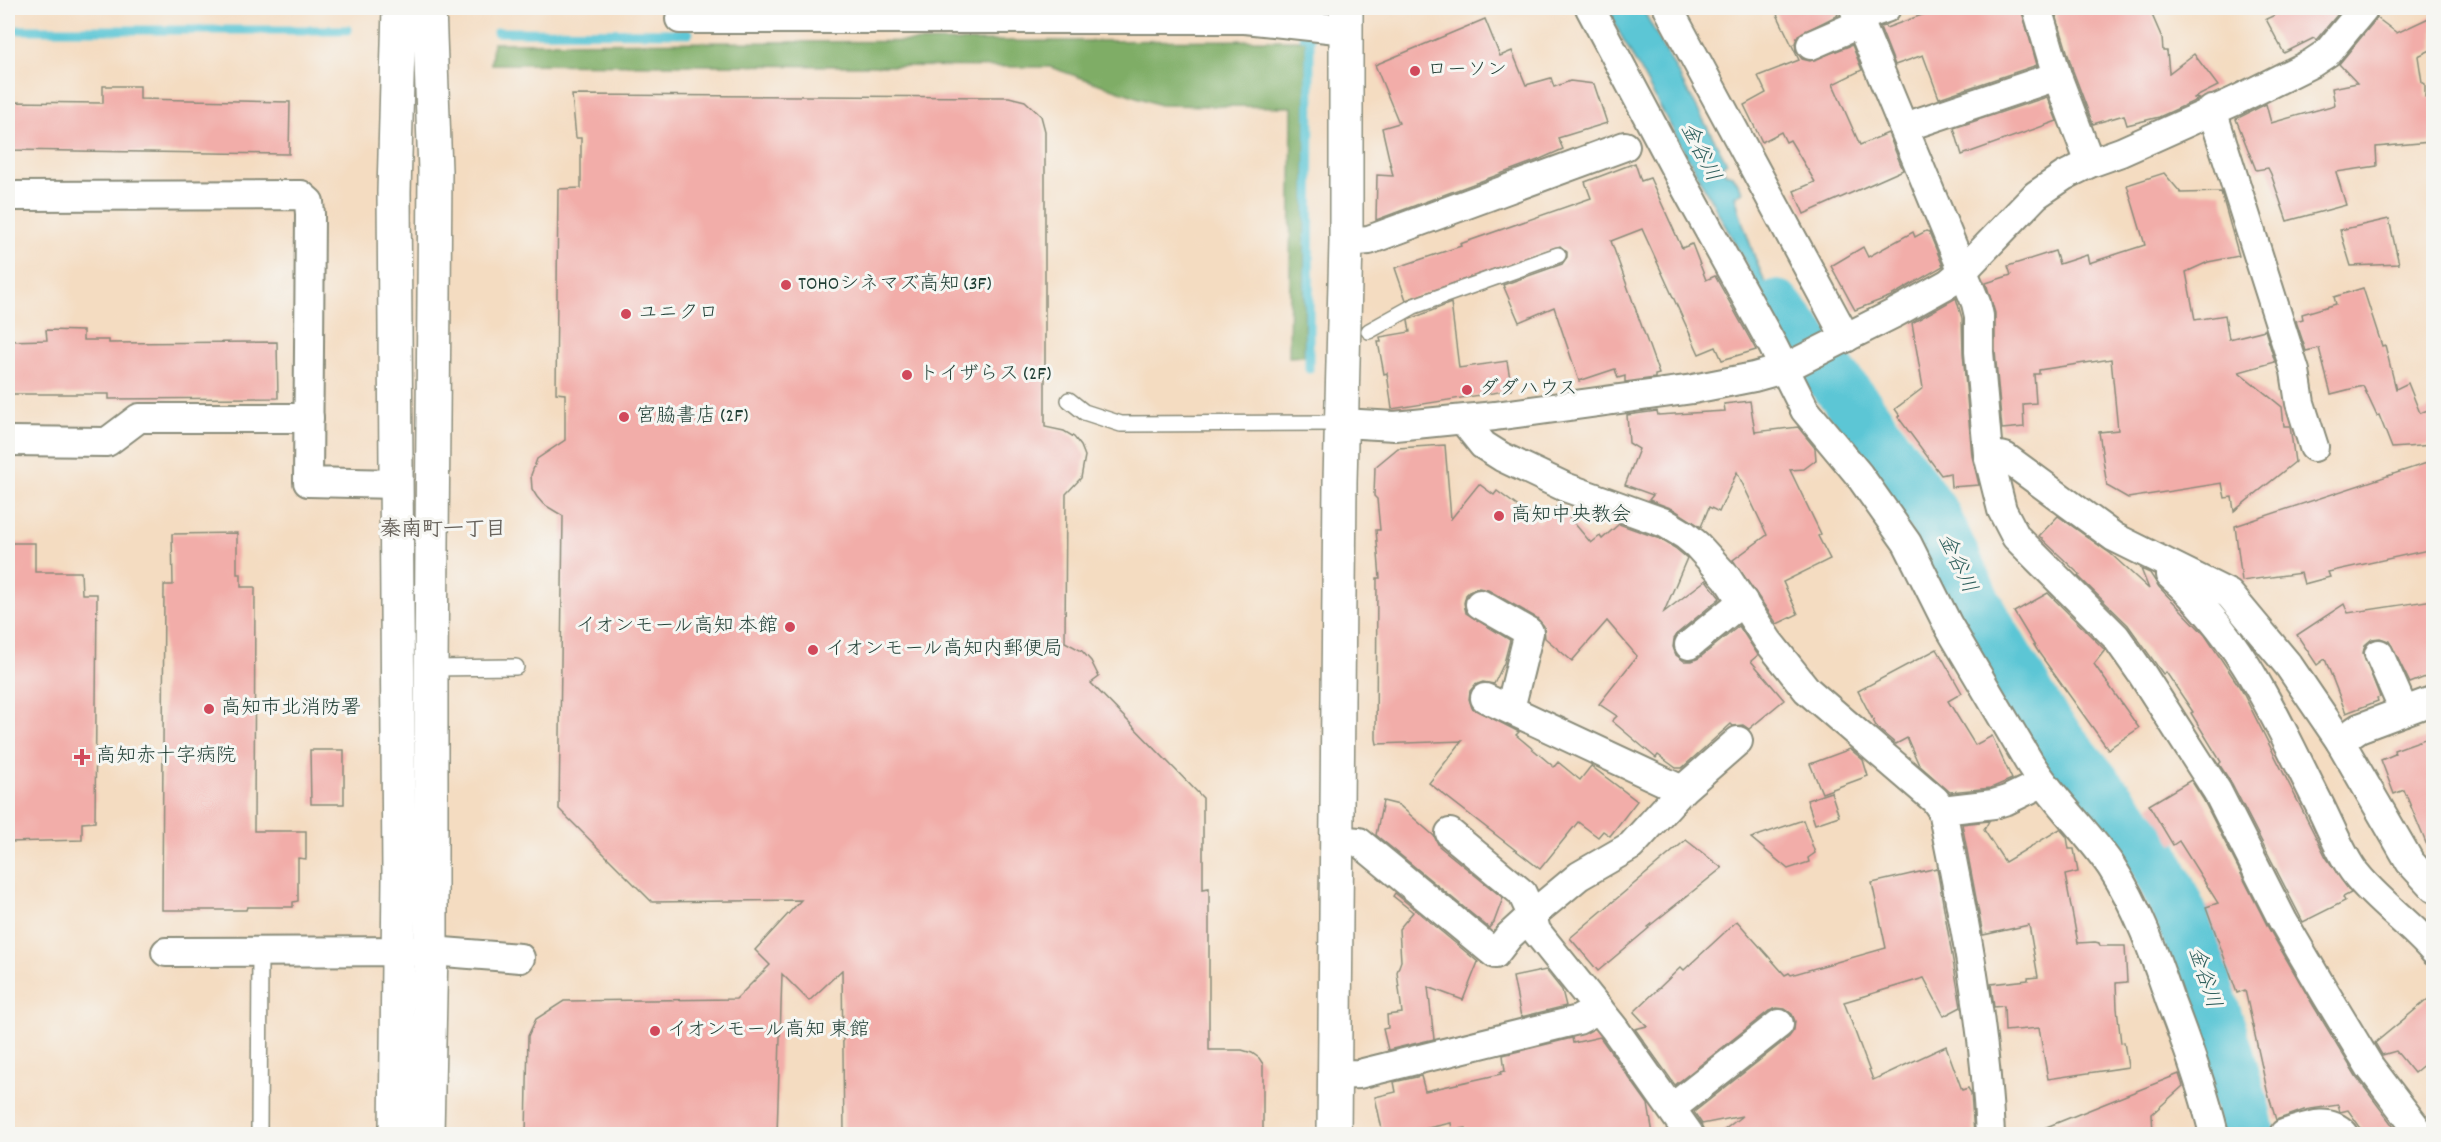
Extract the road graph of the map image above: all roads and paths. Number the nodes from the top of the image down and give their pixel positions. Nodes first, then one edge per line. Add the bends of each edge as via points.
1 (399, 8) edge
2 (429, 8) edge
3 (1590, 8) edge
4 (1668, 8) edge
5 (1886, 8) edge
6 (2037, 8) edge
7 (2364, 8) edge
8 (1857, 14) edge
9 (680, 19) dead end
10 (1346, 19) edge
11 (1811, 45) dead end
12 (2057, 76) junction
13 (2212, 110) junction
14 (1905, 128) junction
15 (1626, 146) dead end
16 (2090, 163) junction
17 (8, 196) edge
18 (1346, 242) junction
19 (1558, 255) dead end
20 (1963, 271) junction
21 (1369, 331) dead end
22 (1841, 340) junction
23 (1790, 366) junction
24 (1069, 400) dead end
25 (309, 418) junction
26 (1463, 420) junction
27 (1342, 423) junction
28 (8, 441) edge
29 (2314, 447) dead end
30 (1988, 454) junction
31 (396, 484) junction
32 (2146, 554) junction
33 (1743, 601) junction
34 (1480, 604) dead end
35 (1689, 645) dead end
36 (2379, 654) dead end
37 (516, 667) dead end
38 (431, 668) junction
39 (2433, 700) edge
40 (2404, 711) junction
41 (1738, 741) dead end
42 (2340, 741) junction
43 (2042, 783) junction
44 (1682, 790) junction
45 (1942, 810) junction
46 (1450, 833) dead end
47 (1335, 840) junction
48 (2433, 888) edge
49 (1532, 915) junction
50 (260, 951) junction
51 (398, 951) junction
52 (431, 951) junction
53 (2433, 951) edge
54 (166, 952) dead end
55 (520, 958) dead end
56 (1599, 1009) junction
57 (1779, 1024) dead end
58 (1335, 1075) junction
59 (1672, 1108) junction
60 (259, 1134) edge
61 (396, 1134) edge
62 (427, 1134) edge
63 (1334, 1134) edge
64 (1689, 1134) edge
65 (1989, 1134) edge
66 (2214, 1134) edge
67 (2284, 1134) edge
68 (2344, 1134) edge
69 (2421, 1134) edge

1 - 31 street via 394,192
2 - 38 street via 435,171
3 - 23 street via 1773,346
4 - 22 street
5 - 8 street
6 - 12 street
7 - 13 street via 2327,53
8 - 11 street via 1850,28
8 - 14 street
9 - 10 street
10 - 18 street
12 - 14 street
12 - 16 street
13 - 16 street
13 - 29 street via 2295,371
14 - 20 street
15 - 18 street via 1369,240
16 - 20 street via 2036,195
17 - 25 street via 301,195 309,202 310,214
18 - 27 street
19 - 21 lane via 1414,306
20 - 22 street via 1948,283
20 - 30 street via 1979,316
22 - 23 street
23 - 26 street via 1754,378 1693,389
23 - 43 street via 1806,410 1907,543 1948,625
24 - 27 lane via 1084,412 1121,424
25 - 28 street via 139,418 107,442
25 - 31 street via 308,482
26 - 27 street via 1395,426
26 - 33 street via 1483,445 1502,457 1565,487 1665,523 1685,535 1710,558
27 - 47 street
30 - 32 street via 2006,457 2114,537
30 - 69 street via 2002,510 2016,537 2116,637 2142,674 2217,791 2283,921 2370,1067
31 - 51 street
32 - 42 street via 2229,594 2289,666
32 - 53 street via 2188,590 2230,638 2255,678 2355,873
33 - 35 street
33 - 45 street via 1768,641 1807,690
34 - 44 street via 1529,632 1498,704
36 - 40 street
37 - 38 lane
38 - 52 street
39 - 40 street
40 - 42 street via 2359,728
41 - 44 street
42 - 48 street via 2410,862
43 - 45 street via 2001,802
43 - 66 street via 2109,864 2131,899 2200,1082
44 - 49 street via 1630,846 1579,876
45 - 65 street via 1977,989
46 - 49 street via 1522,893
47 - 49 street via 1359,842 1495,954
47 - 58 street
49 - 56 street via 1536,931
50 - 51 street
50 - 54 street
50 - 60 lane
51 - 52 street
51 - 61 street
52 - 55 street
52 - 62 street
56 - 58 street via 1578,1020 1543,1029 1359,1074
56 - 59 street
57 - 59 street
58 - 63 street
59 - 64 street
67 - 68 street via 2321,1123 2336,1126

